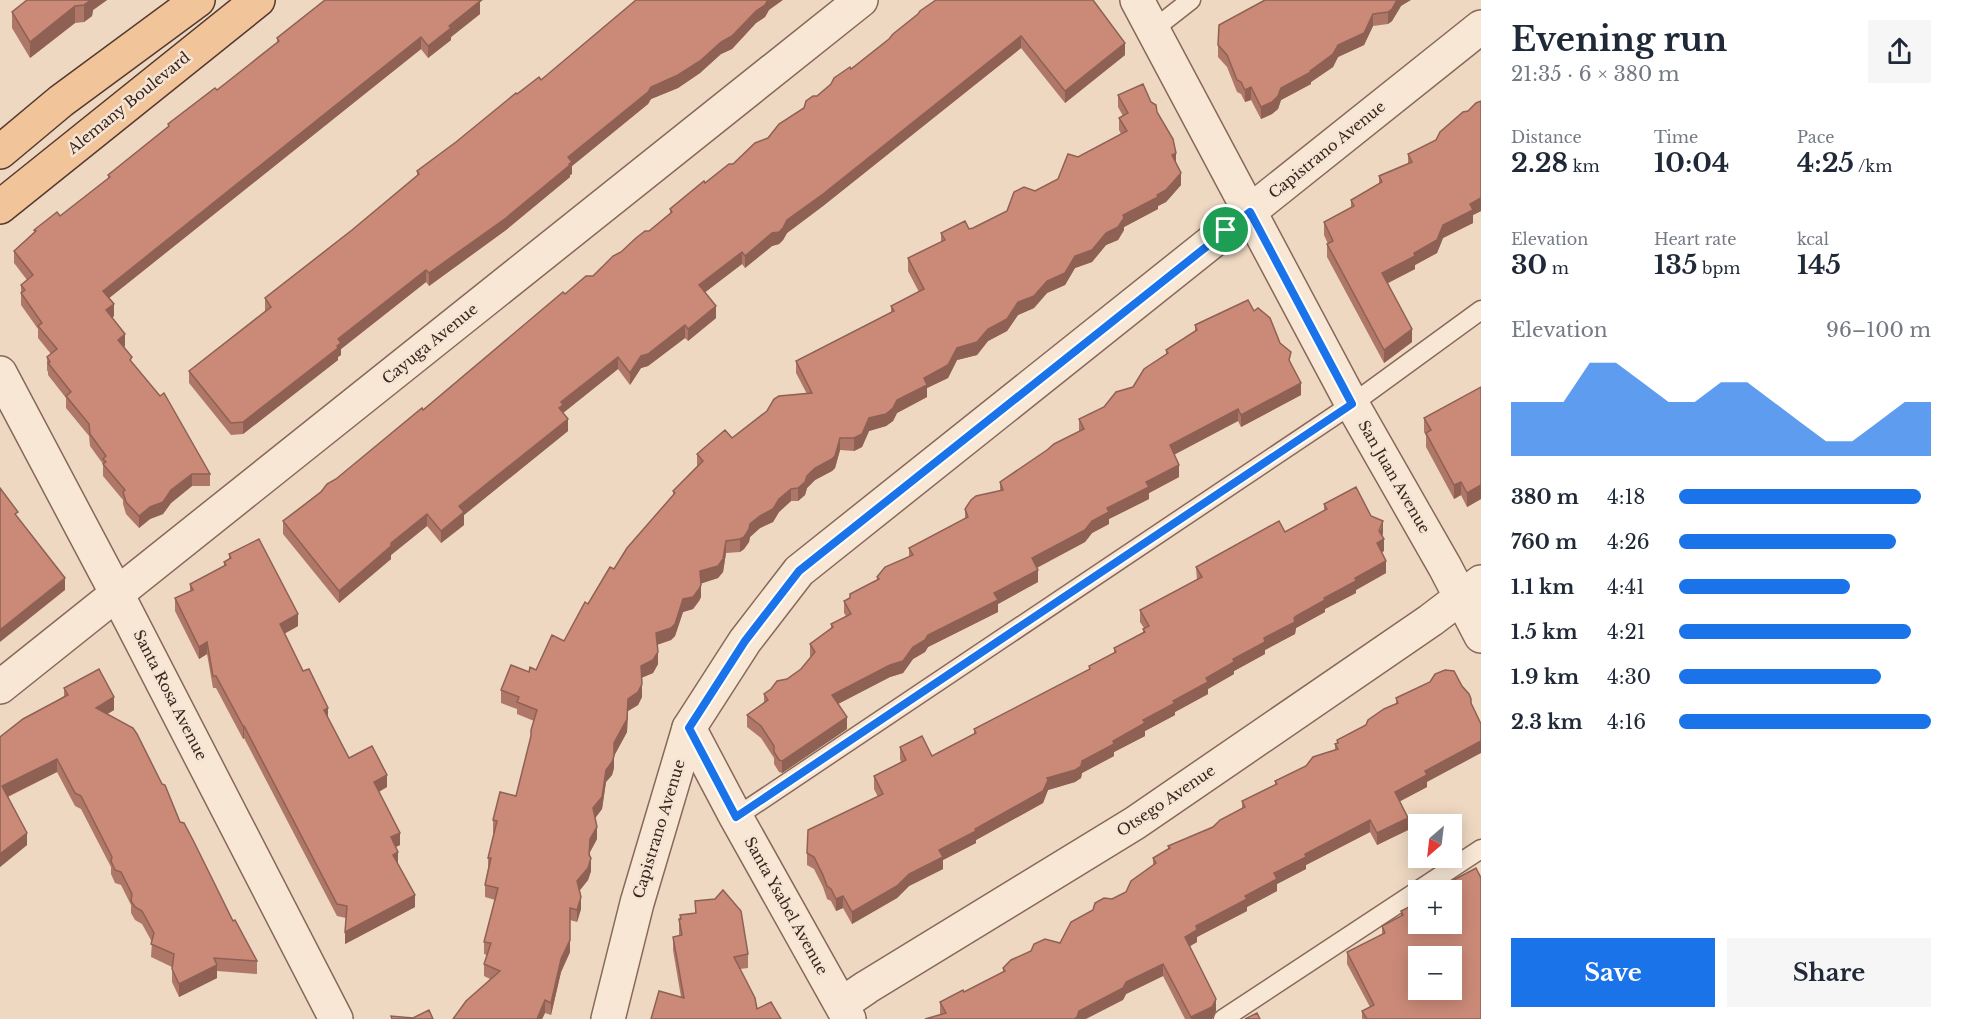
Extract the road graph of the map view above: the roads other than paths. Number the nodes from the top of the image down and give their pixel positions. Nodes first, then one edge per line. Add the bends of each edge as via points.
1 (198, 0) edge
2 (258, 0) edge
3 (861, 0) edge
4 (1137, 0) edge
5 (1191, 0) edge
6 (1481, 27) edge
7 (1154, 29) junction
8 (0, 152) edge
9 (0, 207) edge
10 (1250, 212) junction
11 (1481, 310) edge
12 (0, 373) edge
13 (1352, 404) junction
14 (1471, 589) edge
15 (117, 594) junction
16 (1481, 636) edge
17 (0, 687) edge
18 (689, 728) junction
19 (736, 817) junction
20 (1481, 849) edge
21 (845, 1012) edge
22 (336, 1019) edge
23 (608, 1019) edge
24 (1223, 1019) edge

1 - 8 main road
2 - 9 main road, Alemany Boulevard
3 - 15 street, Cayuga Avenue
4 - 7 street, San Juan Avenue
5 - 7 lane
6 - 10 street, Capistrano Avenue
7 - 10 street, San Juan Avenue
10 - 13 street, San Juan Avenue
10 - 18 street, Capistrano Avenue via 799,571 745,641
11 - 13 lane
12 - 15 street, Santa Rosa Avenue
13 - 14 street, San Juan Avenue
13 - 19 lane
14 - 16 street, San Juan Avenue
14 - 21 street, Otsego Avenue via 1136,823 867,987
15 - 17 street, Cayuga Avenue
15 - 22 street, Santa Rosa Avenue
18 - 19 street, Santa Ysabel Avenue
18 - 23 street, Capistrano Avenue via 637,903
19 - 21 street, Santa Ysabel Avenue
20 - 24 lane

